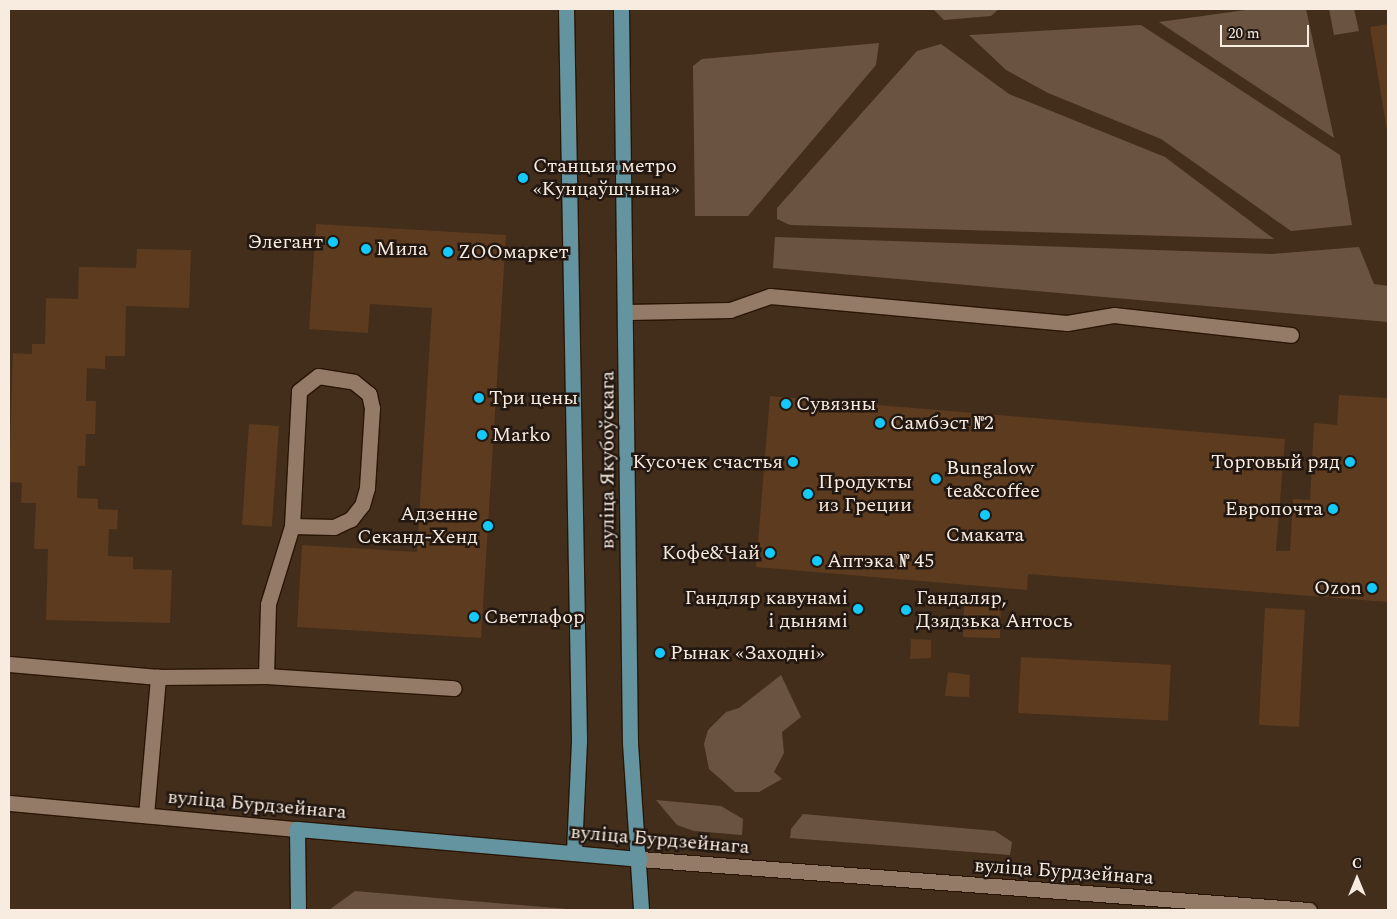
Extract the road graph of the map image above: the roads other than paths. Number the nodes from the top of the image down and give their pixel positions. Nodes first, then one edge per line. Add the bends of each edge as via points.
1 (566, 9) edge
2 (620, 9) edge
3 (627, 312) junction
4 (1291, 335) dead end
5 (292, 526) junction
6 (9, 664) edge
7 (266, 676) junction
8 (158, 678) junction
9 (454, 688) dead end
10 (9, 803) edge
11 (146, 815) junction
12 (297, 829) junction
13 (574, 853) junction
14 (640, 859) junction
15 (298, 910) edge
16 (641, 910) edge
17 (1309, 910) edge

1 - 13 main road, вуліца Якубоўскага via 579,741
2 - 3 main road, вуліца Якубоўскага
3 - 4 street via 730,310 770,296 1067,323 1114,315
3 - 14 main road, вуліца Якубоўскага via 630,743
5 - 5 street via 334,527 350,519 362,505 367,488 372,408 369,394 354,382 318,376 299,391
5 - 7 street via 268,604
6 - 8 street
7 - 8 street
7 - 9 street
8 - 11 street
10 - 11 street, вуліца Бурдзейнага
11 - 12 street, вуліца Бурдзейнага
12 - 13 main road, вуліца Бурдзейнага
12 - 15 main road
13 - 14 main road, вуліца Бурдзейнага
14 - 16 main road, вуліца Якубоўскага
14 - 17 street, вуліца Бурдзейнага

